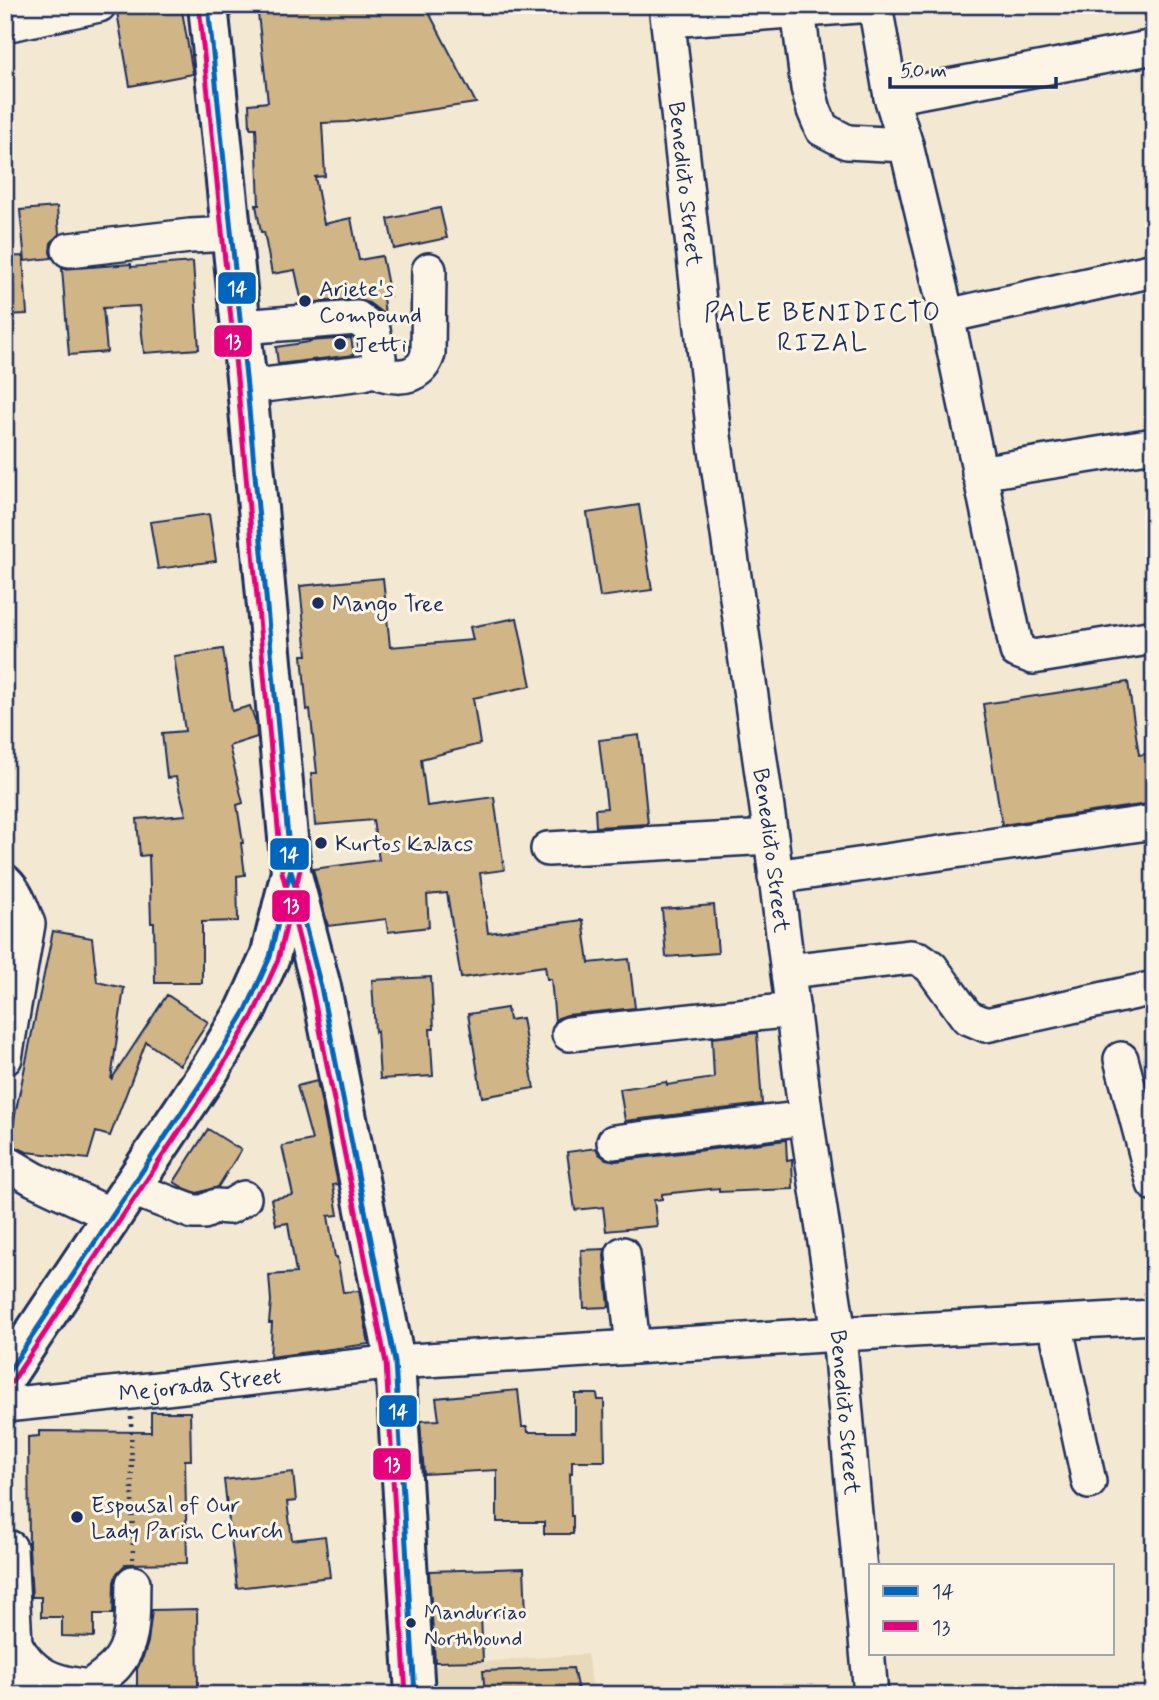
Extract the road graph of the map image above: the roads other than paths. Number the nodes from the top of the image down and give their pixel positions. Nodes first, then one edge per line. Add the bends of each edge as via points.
1 (99, 5) edge
2 (208, 5) edge
3 (873, 5) edge
4 (798, 10) junction
5 (668, 13) edge
6 (5, 25) edge
7 (1154, 47) edge
8 (891, 97) junction
9 (906, 145) junction
10 (232, 234) junction
11 (69, 250) dead end
12 (429, 270) dead end
13 (1154, 270) edge
14 (947, 316) junction
15 (242, 327) junction
16 (375, 369) junction
17 (247, 387) junction
18 (1154, 445) edge
19 (979, 472) junction
20 (1154, 637) edge
21 (1154, 822) edge
22 (771, 837) junction
23 (1154, 840) edge
24 (548, 849) dead end
25 (989, 855) junction
26 (291, 871) junction
27 (5, 881) edge
28 (777, 886) junction
29 (788, 971) junction
30 (1154, 988) edge
31 (793, 1010) junction
32 (569, 1034) dead end
33 (5, 1058) edge
34 (1121, 1059) dead end
35 (806, 1118) junction
36 (614, 1142) dead end
37 (5, 1162) edge
38 (1154, 1184) edge
39 (244, 1198) dead end
40 (121, 1202) junction
41 (622, 1254) dead end
42 (1154, 1317) edge
43 (1055, 1323) junction
44 (839, 1334) junction
45 (633, 1347) junction
46 (396, 1362) junction
47 (5, 1377) edge
48 (5, 1405) edge
49 (1089, 1482) dead end
50 (5, 1547) edge
51 (133, 1583) road end
52 (15, 1644) junction
53 (90, 1691) edge
54 (14, 1695) edge
55 (415, 1695) edge
56 (871, 1695) edge

1 - 6 street
2 - 10 main road
3 - 4 street
3 - 8 street
4 - 5 street
4 - 9 street via 808,88 822,129 847,142
5 - 22 street, Benedicto Street via 714,436
7 - 8 street
8 - 9 street
9 - 14 street
10 - 11 street
10 - 15 main road
12 - 16 street via 428,354 423,365 416,372 396,377
13 - 14 street
14 - 19 street
15 - 16 street via 357,318 373,330 379,357
15 - 17 main road
16 - 17 street
17 - 26 main road
18 - 19 street
19 - 20 street via 1017,651 1033,657
21 - 25 street
22 - 24 street
22 - 28 street, Benedicto Street
23 - 25 street
25 - 28 street
26 - 40 main road via 270,957 246,1010
26 - 46 main road via 321,987
27 - 33 street via 28,924
28 - 29 street, Benedicto Street
29 - 30 street via 919,959 931,967 967,1017 986,1025
29 - 31 street, Benedicto Street
31 - 32 street
31 - 35 street, Benedicto Street
34 - 38 street
35 - 36 street
35 - 44 street, Benedicto Street
37 - 40 street via 34,1179
39 - 40 street via 229,1207 216,1206 204,1212
40 - 47 main road
41 - 45 street
42 - 43 street, Mejorada Street
43 - 44 street, Mejorada Street
43 - 49 street
44 - 45 street, Mejorada Street
44 - 56 street, Benedicto Street
45 - 46 street, Mejorada Street
46 - 48 street, Mejorada Street
46 - 55 main road
50 - 52 street via 10,1548
51 - 53 street via 132,1634 115,1667
52 - 53 street via 37,1671
52 - 54 street

